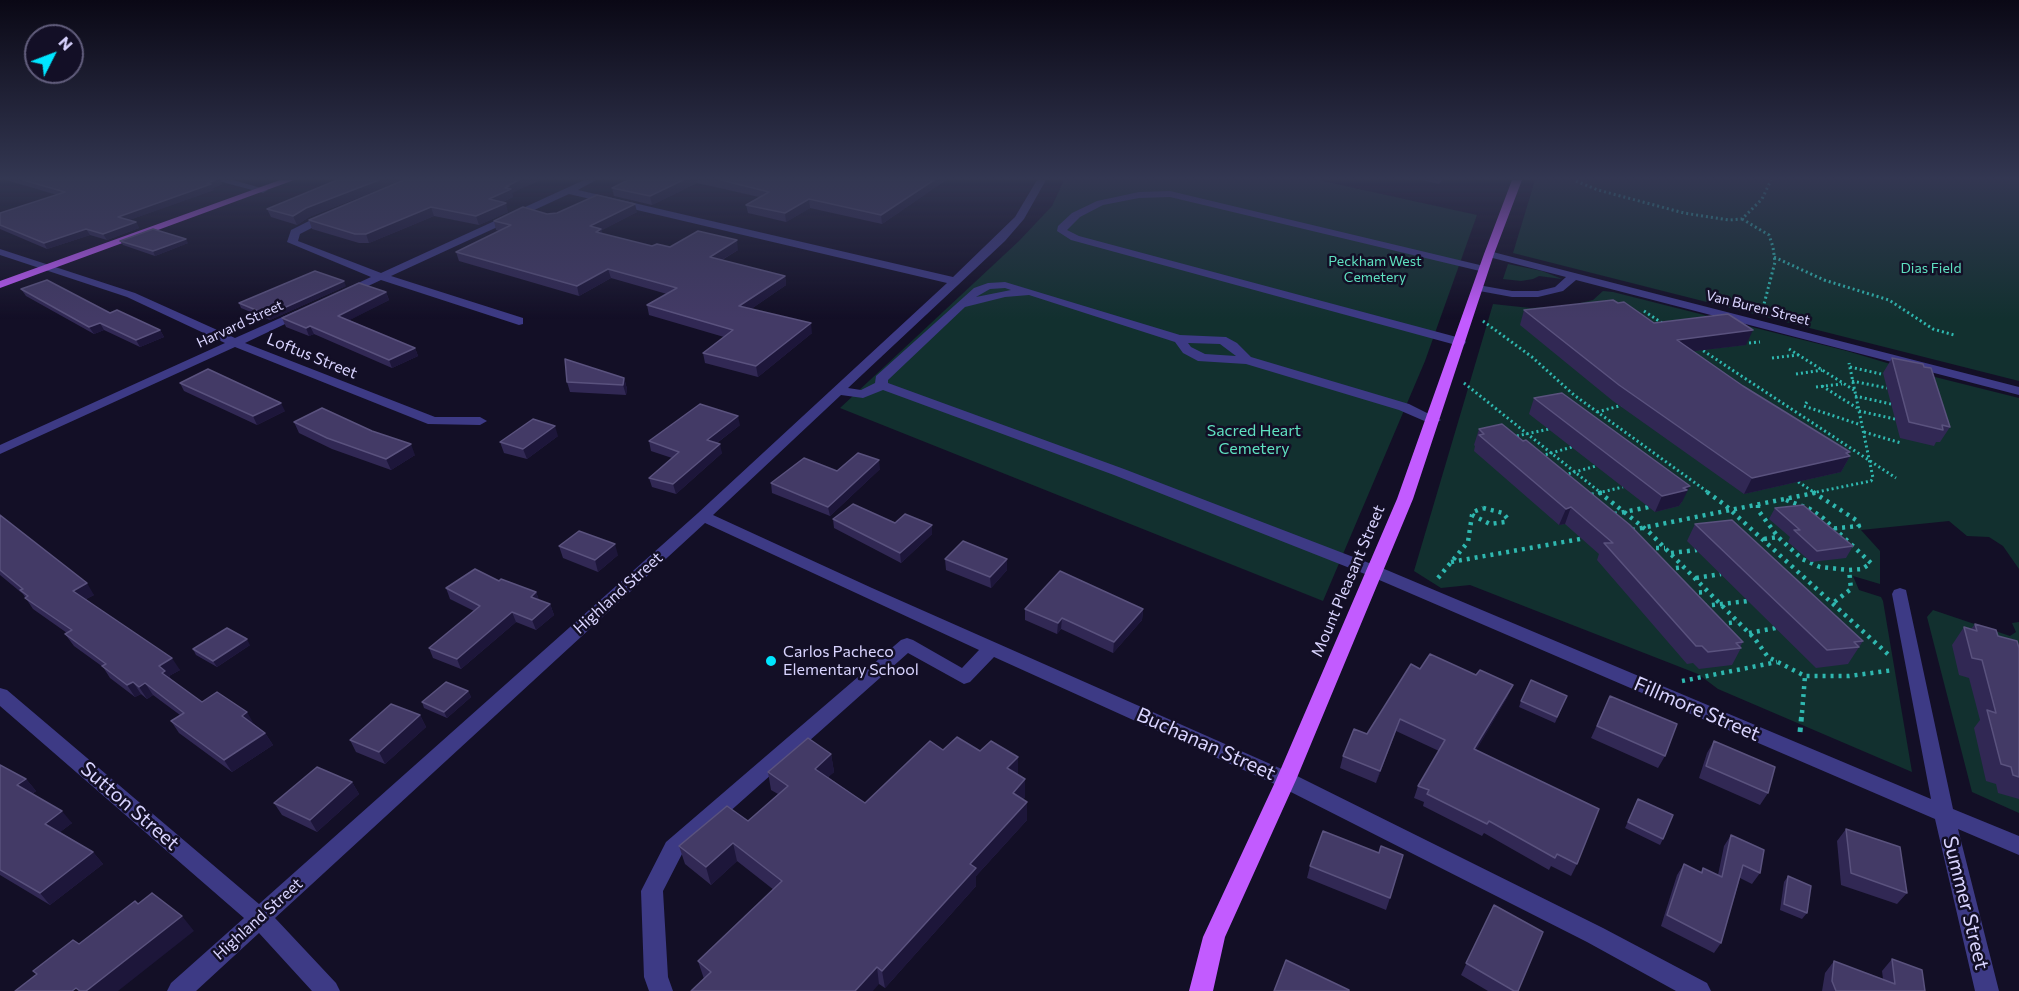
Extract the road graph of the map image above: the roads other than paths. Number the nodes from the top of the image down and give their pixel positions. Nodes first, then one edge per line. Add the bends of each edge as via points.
1 (163, 226) edge
2 (304, 226) edge
3 (492, 226) edge
4 (718, 226) edge
5 (1012, 226) edge
6 (1064, 226) edge
7 (1305, 226) edge
8 (1499, 226) edge
9 (0, 252) edge
10 (1488, 254) junction
11 (50, 267) junction
12 (1484, 269) junction
13 (1573, 276) junction
14 (382, 277) junction
15 (954, 282) junction
16 (0, 285) edge
17 (1478, 288) junction
18 (333, 298) edge
19 (313, 307) edge
20 (519, 321) dead end
21 (1179, 339) junction
22 (1460, 342) junction
23 (235, 343) junction
24 (1247, 360) junction
25 (882, 385) junction
26 (836, 390) junction
27 (2019, 391) edge
28 (1434, 420) junction
29 (480, 421) dead end
30 (0, 450) edge
31 (703, 516) junction
32 (1376, 572) junction
33 (1900, 594) dead end
34 (992, 648) junction
35 (0, 695) edge
36 (1286, 780) junction
37 (1944, 815) junction
38 (2019, 846) edge
39 (260, 918) junction
40 (179, 991) edge
41 (328, 991) edge
42 (661, 991) edge
43 (1201, 991) edge
44 (1699, 991) edge
45 (1988, 991) edge

1 - 11 main road
2 - 14 street via 293,234 292,242
3 - 14 street
4 - 15 street
5 - 15 street, Highland Street
6 - 22 street via 1062,231 1075,238
7 - 12 street
8 - 10 main road, Mount Pleasant Street
9 - 11 street, Loftus Street
10 - 12 main road, Mount Pleasant Street
10 - 13 street, Van Buren Street
11 - 16 main road
11 - 23 street, Loftus Street via 130,295
12 - 17 main road, Mount Pleasant Street
13 - 17 street via 1559,289 1538,294
13 - 27 street, Van Buren Street
14 - 18 street
14 - 20 street
15 - 26 street, Highland Street
17 - 22 main road, Mount Pleasant Street
19 - 23 street, Harvard Street
21 - 24 street via 1222,340
21 - 24 street via 1187,350 1202,358
21 - 25 street via 1030,292 1005,294 961,304 881,379
22 - 28 main road, Mount Pleasant Street
23 - 29 street, Loftus Street via 433,421
23 - 30 street, Harvard Street
24 - 28 street
25 - 26 street via 863,394
25 - 32 street, Fillmore Street
26 - 31 street, Highland Street
28 - 32 main road, Mount Pleasant Street
31 - 34 street, Buchanan Street
31 - 39 street, Highland Street
32 - 36 main road, Mount Pleasant Street
32 - 37 street, Fillmore Street
33 - 37 street, Summer Street
34 - 36 street, Buchanan Street
34 - 42 street via 964,677 907,644 674,848 652,891 656,977
35 - 39 street, Sutton Street
36 - 43 main road, Mount Pleasant Street via 1214,937
36 - 44 street, Buchanan Street
37 - 38 street, Fillmore Street
37 - 45 street, Summer Street
39 - 40 street, Highland Street
39 - 41 street, Sutton Street

